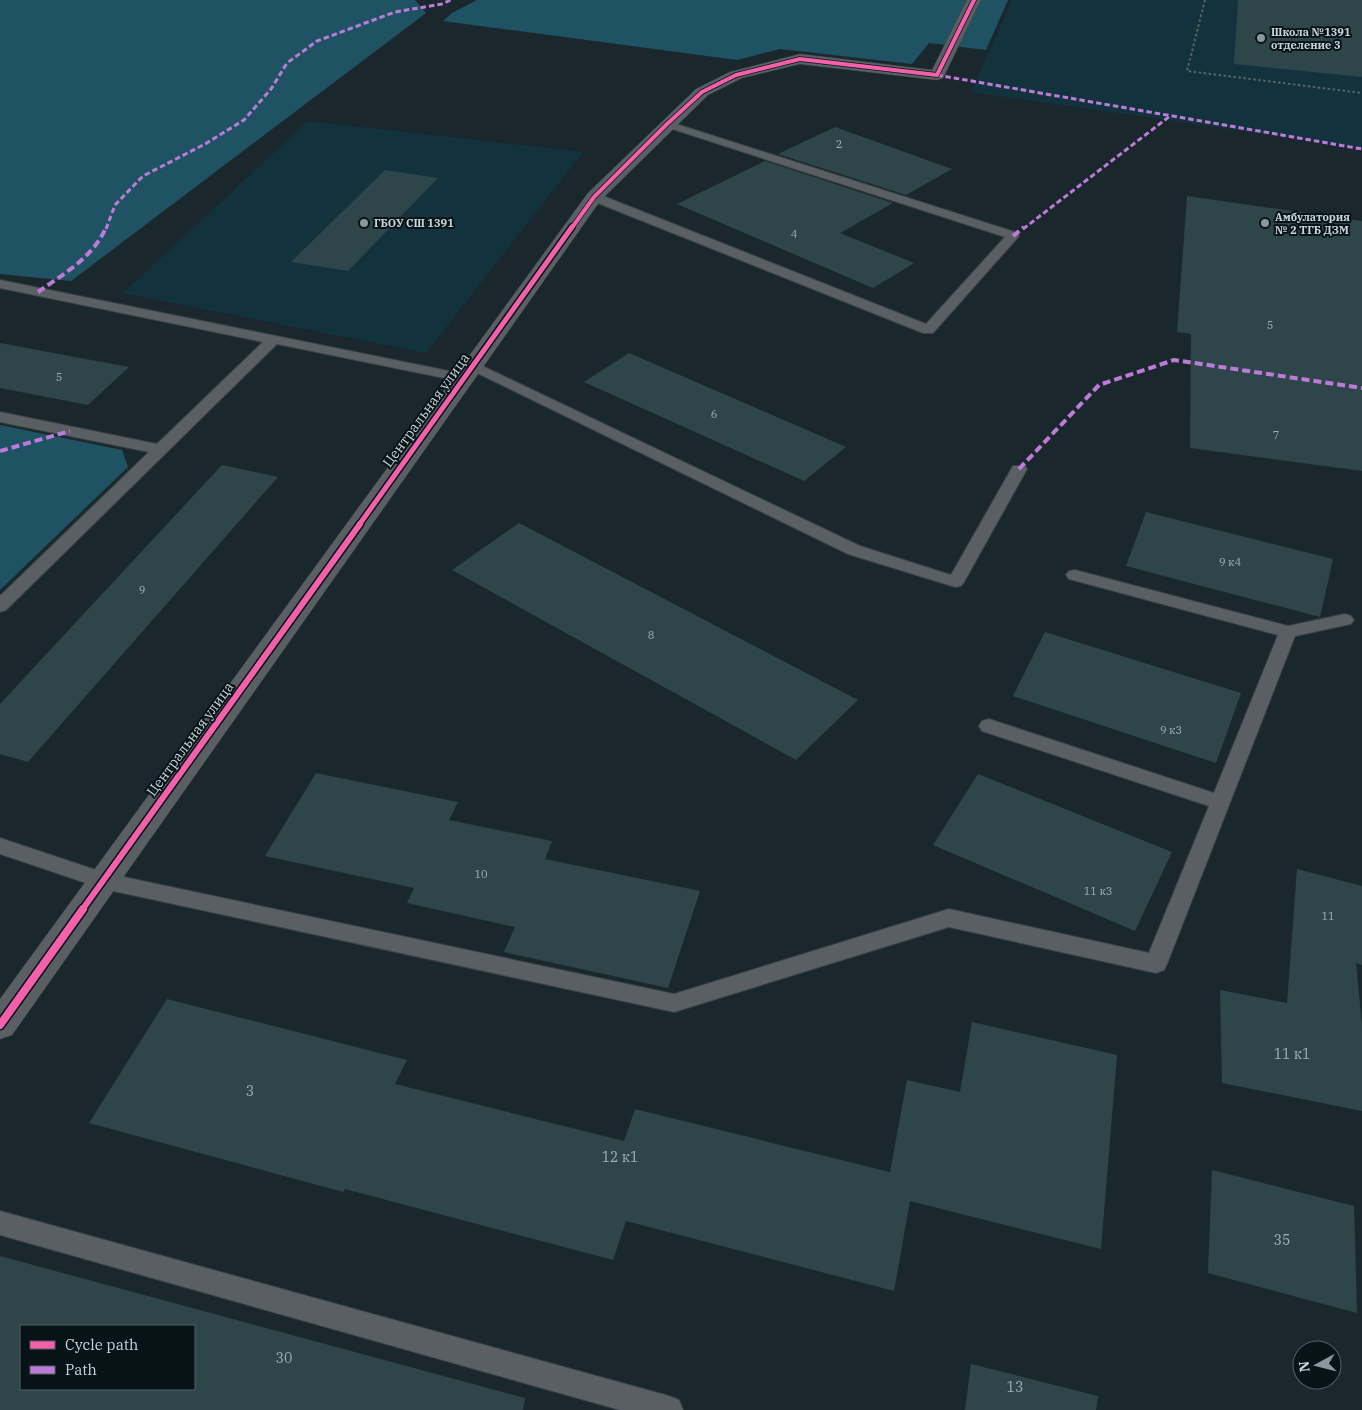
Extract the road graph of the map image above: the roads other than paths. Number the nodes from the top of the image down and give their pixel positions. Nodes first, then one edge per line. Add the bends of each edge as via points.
1 (974, 0) edge
2 (667, 124) junction
3 (594, 197) junction
4 (0, 284) edge
5 (274, 339) junction
6 (474, 366) junction
7 (444, 374) dead end
8 (0, 416) edge
9 (160, 450) junction
10 (1019, 469) dead end
11 (1076, 575) dead end
12 (0, 606) edge
13 (1345, 620) dead end
14 (1288, 632) junction
15 (989, 726) dead end
16 (1221, 803) junction
17 (0, 846) edge
18 (104, 881) junction
19 (0, 1025) edge
20 (0, 1223) edge
21 (669, 1410) edge

1 - 2 street, Центральная улица via 937,75 800,59 736,74 702,92
2 - 3 street, Центральная улица
2 - 3 lane via 1013,236 928,330
3 - 6 street, Центральная улица
4 - 5 lane
5 - 7 lane
5 - 9 lane
6 - 10 lane via 854,550 956,582
6 - 18 street, Центральная улица
8 - 9 lane
9 - 12 lane
11 - 14 lane
13 - 14 lane
14 - 16 lane
15 - 16 lane
16 - 18 lane via 1156,964 950,918 674,1003
17 - 18 lane
18 - 19 street, Центральная улица
20 - 21 lane

